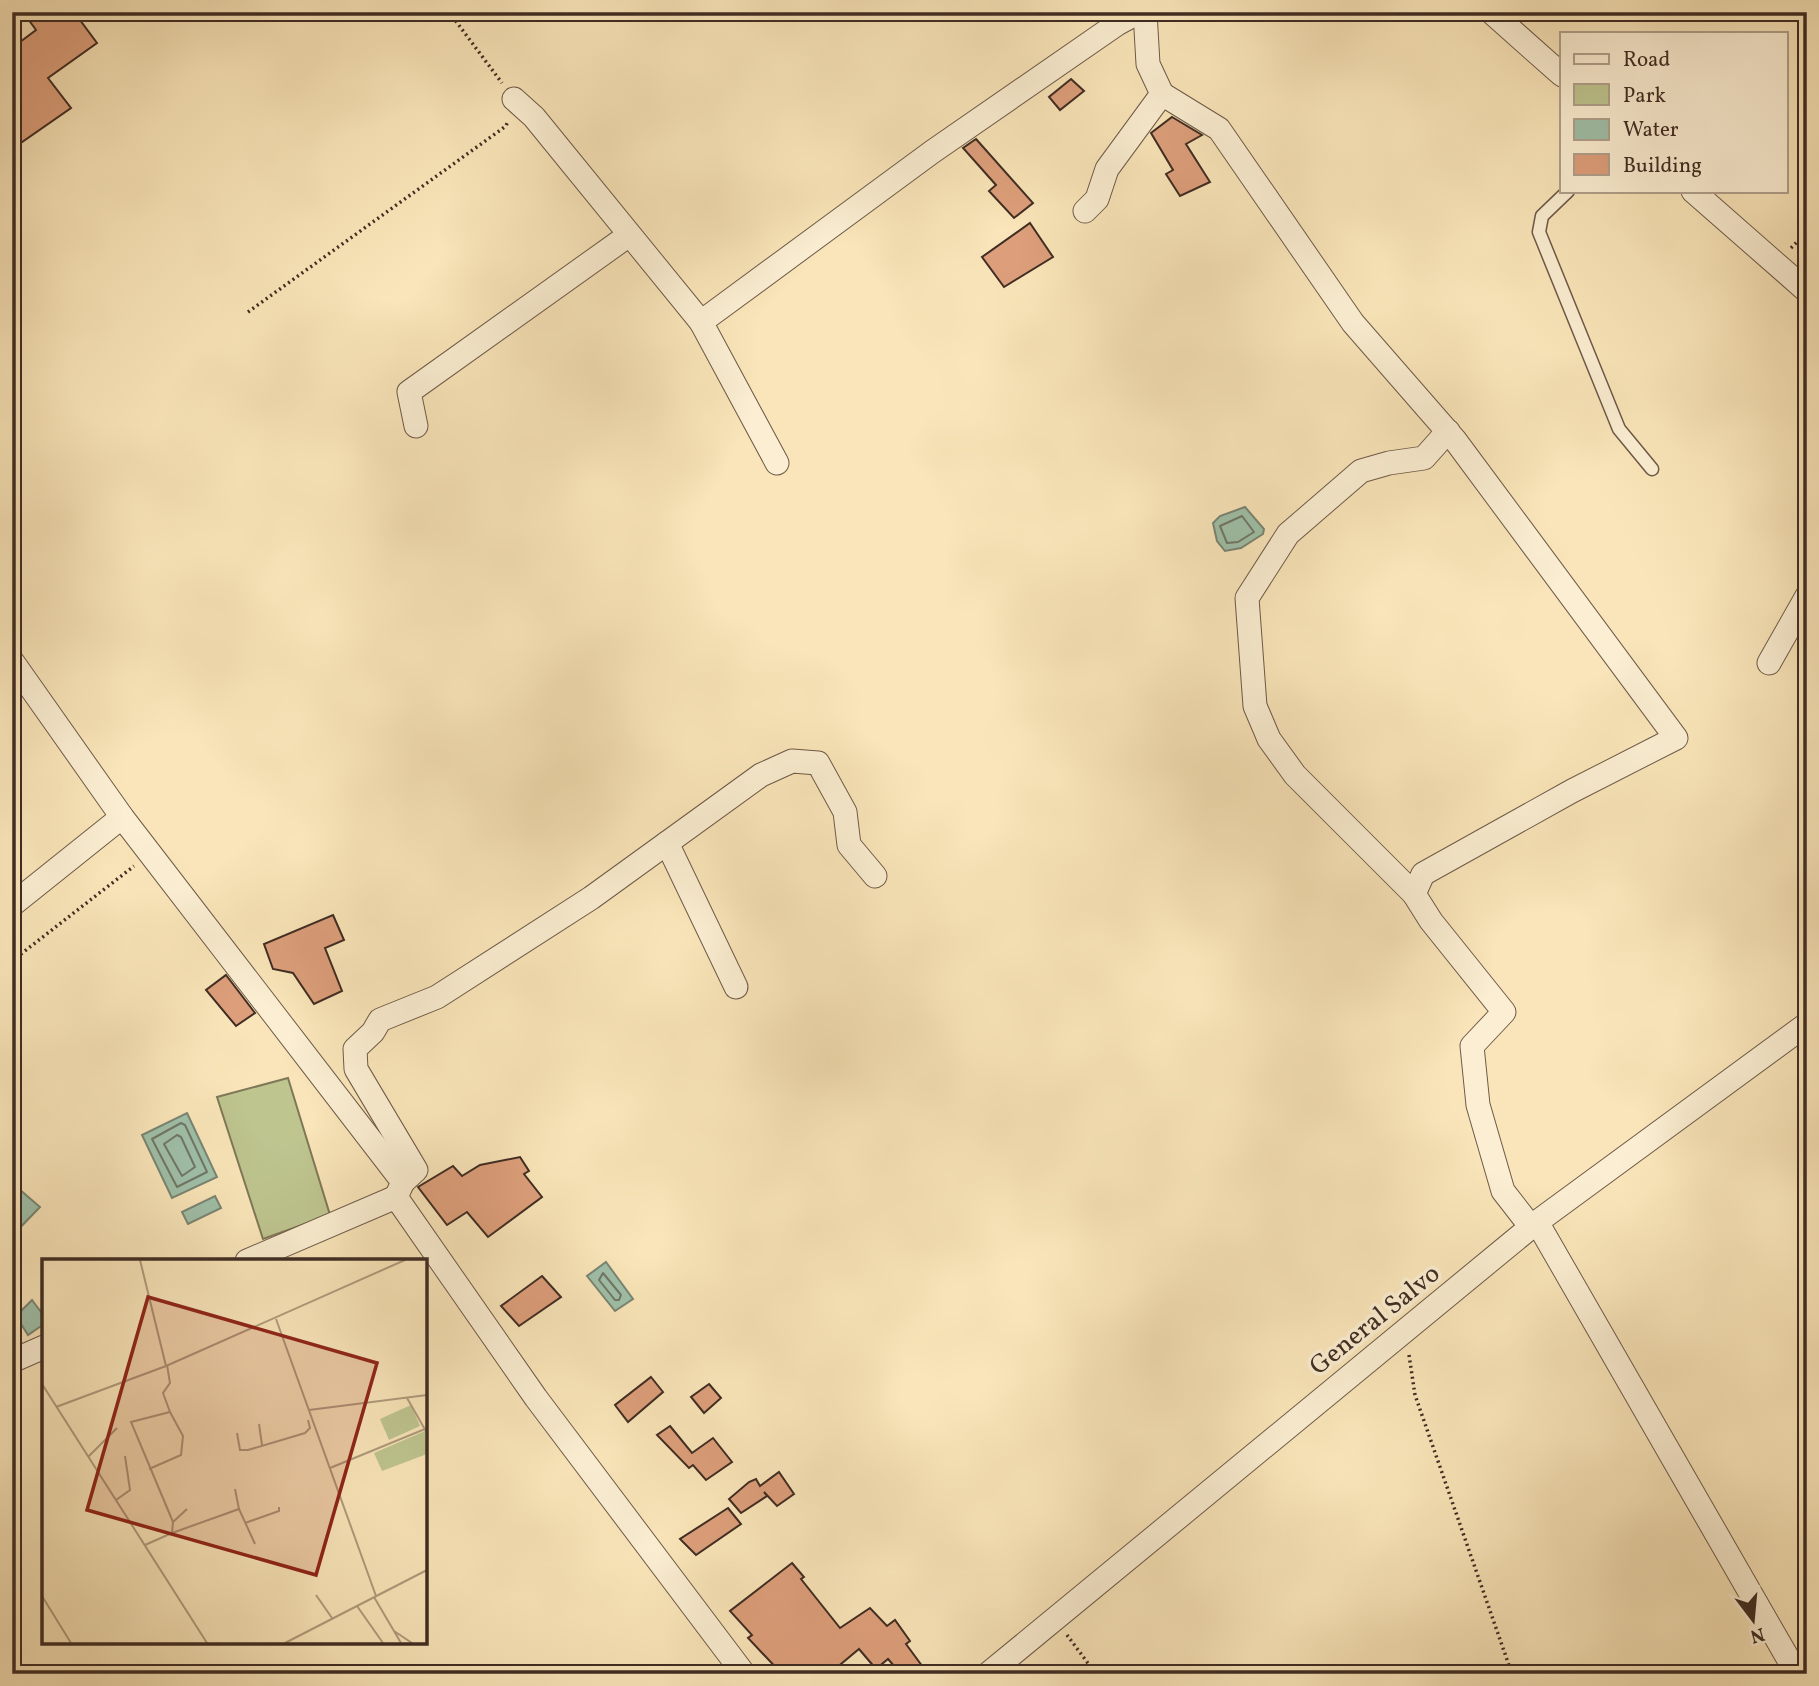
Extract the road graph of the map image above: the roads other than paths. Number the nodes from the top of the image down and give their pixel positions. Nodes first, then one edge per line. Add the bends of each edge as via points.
1 (1139, 12) edge
2 (1145, 12) edge
3 (1491, 12) edge
4 (1560, 73) edge
5 (1162, 94) junction
6 (514, 99) road end
7 (1567, 192) edge
8 (1694, 192) edge
9 (1086, 211) dead end
10 (629, 235) junction
11 (1807, 291) edge
12 (701, 322) junction
13 (416, 426) dead end
14 (1448, 432) junction
15 (778, 463) dead end
16 (1652, 469) dead end
17 (1807, 596) edge
18 (12, 661) edge
19 (1769, 663) dead end
20 (122, 817) junction
21 (667, 843) junction
22 (875, 876) dead end
23 (1414, 894) junction
24 (12, 905) edge
25 (736, 987) dead end
26 (1807, 1024) edge
27 (400, 1190) junction
28 (1534, 1225) junction
29 (251, 1259) edge
30 (42, 1349) edge
31 (12, 1361) edge
32 (744, 1674) edge
33 (988, 1674) edge
34 (1797, 1674) edge

1 - 12 street via 932,152
2 - 5 street via 1148,64
3 - 4 street
5 - 9 street via 1107,169 1097,199
5 - 14 street via 1219,129 1353,323
6 - 10 street via 534,117
7 - 16 lane via 1542,216 1539,232 1619,429
8 - 11 street
10 - 12 street
10 - 13 street via 409,392
12 - 15 street
14 - 23 street via 1424,458 1361,471 1288,534 1247,598 1255,706 1269,739 1295,775
14 - 23 street via 1676,738 1423,874
17 - 19 street
18 - 20 street
20 - 24 street
20 - 27 street via 153,852
21 - 22 street via 761,775 792,761 818,763 845,812 849,845
21 - 25 street
21 - 27 street via 437,998 380,1020 355,1049 356,1069 416,1170
23 - 28 street via 1504,1012 1472,1046 1478,1105 1503,1191
26 - 28 street, General Salvo
27 - 29 street
27 - 32 street via 536,1398
28 - 33 street, General Salvo
28 - 34 street
30 - 31 street

